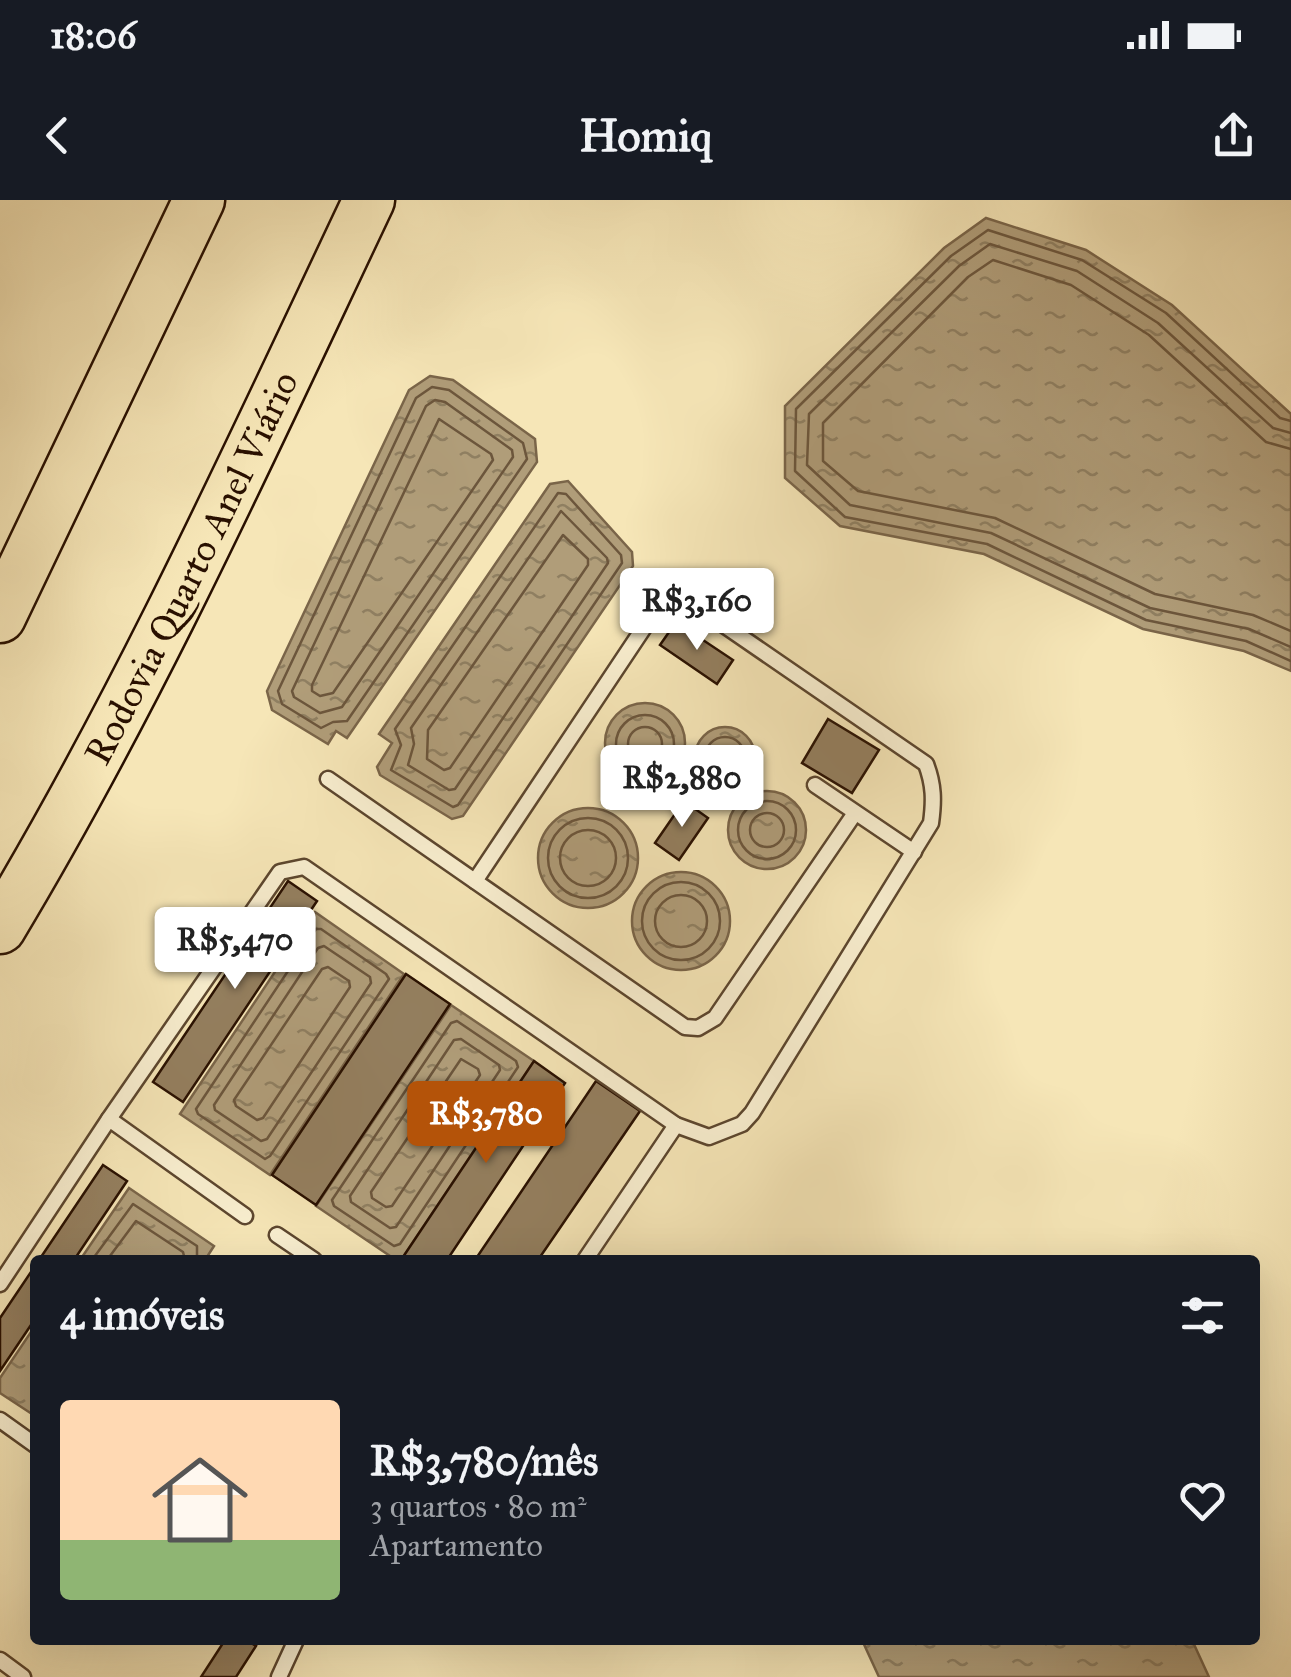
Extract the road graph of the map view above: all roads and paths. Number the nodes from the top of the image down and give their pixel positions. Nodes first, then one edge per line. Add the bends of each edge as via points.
1 (200, 200) edge
2 (369, 200) edge
3 (0, 617) edge
4 (328, 779) dead end
5 (815, 785) dead end
6 (856, 813) junction
7 (914, 852) junction
8 (475, 881) junction
9 (0, 928) edge
10 (109, 1119) junction
11 (676, 1125) junction
12 (244, 1216) dead end
13 (277, 1235) dead end
14 (307, 1255) edge
15 (587, 1255) edge
16 (0, 1284) edge
17 (0, 1420) edge
18 (30, 1441) edge
19 (294, 1645) edge
20 (0, 1660) edge
21 (23, 1677) edge
22 (279, 1677) edge

1 - 3 highway
2 - 9 highway, Rodovia Quarto Anel Viário via 230,495 58,831
4 - 8 lane
5 - 6 lane
6 - 7 lane
6 - 8 lane via 715,1018 698,1028 685,1028
7 - 8 lane via 931,823 926,764 677,597 655,611
7 - 11 lane via 752,1113 709,1137
10 - 11 lane via 280,872 304,867
10 - 12 lane
10 - 16 lane
11 - 15 lane
13 - 14 lane
17 - 18 lane
19 - 22 lane
20 - 21 lane

